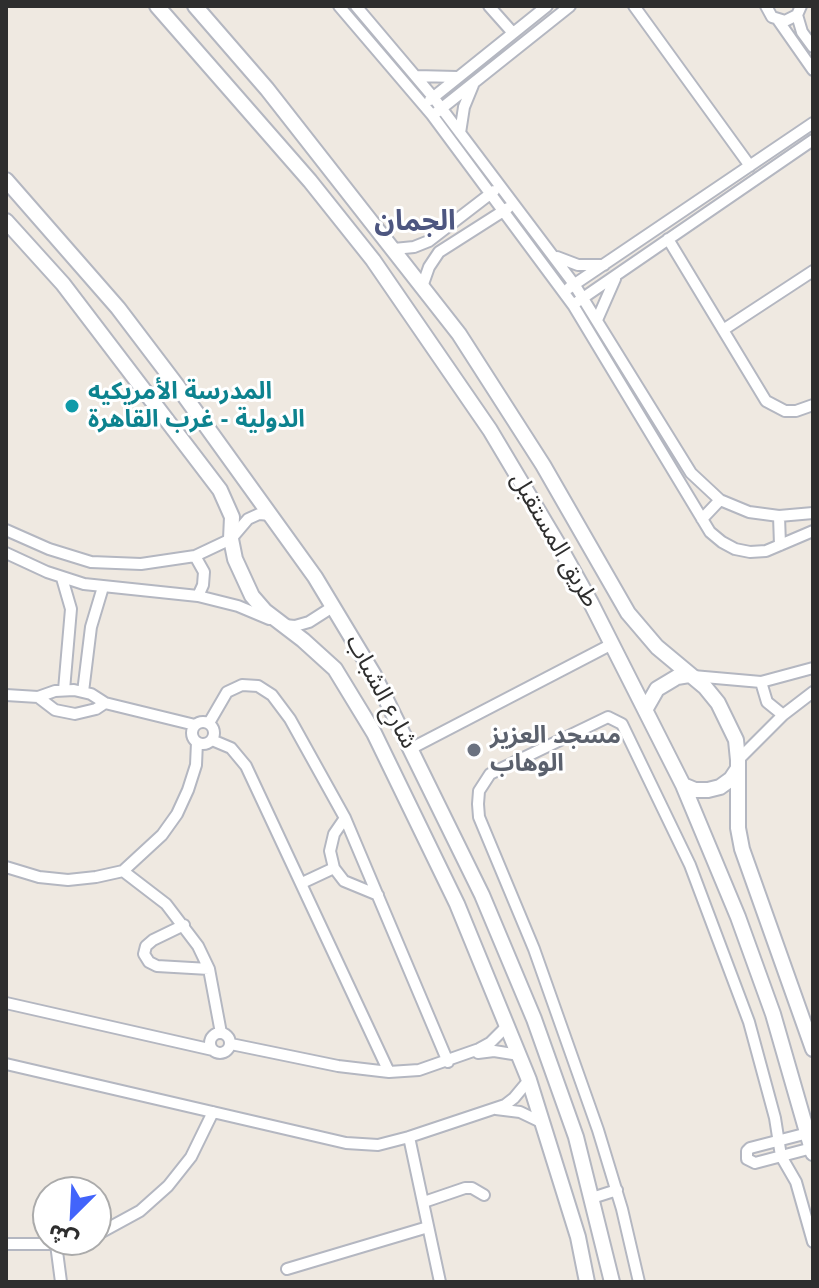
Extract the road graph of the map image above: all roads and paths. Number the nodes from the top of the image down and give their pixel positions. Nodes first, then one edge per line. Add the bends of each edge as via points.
1 (157, 6) edge
2 (195, 6) edge
3 (339, 6) edge
4 (356, 6) edge
5 (489, 6) edge
6 (547, 6) edge
7 (634, 6) edge
8 (766, 6) edge
9 (568, 7) edge
10 (799, 10) edge
11 (778, 20) junction
12 (513, 33) junction
13 (813, 47) edge
14 (236, 53) junction
15 (210, 66) junction
16 (813, 70) edge
17 (416, 76) junction
18 (459, 77) junction
19 (473, 83) junction
20 (267, 89) junction
21 (433, 97) junction
22 (424, 105) junction
23 (246, 107) junction
24 (437, 112) junction
25 (812, 123) edge
26 (460, 133) junction
27 (813, 140) edge
28 (750, 166) junction
29 (6, 180) edge
30 (502, 185) junction
31 (491, 193) junction
32 (701, 199) junction
33 (515, 204) junction
34 (504, 211) junction
35 (709, 211) junction
36 (6, 221) edge
37 (668, 239) junction
38 (394, 249) junction
39 (553, 255) junction
40 (77, 258) junction
41 (606, 264) junction
42 (813, 271) edge
43 (55, 274) junction
44 (618, 274) junction
45 (423, 284) junction
46 (574, 284) junction
47 (99, 285) junction
48 (563, 292) junction
49 (583, 298) junction
50 (77, 302) junction
51 (573, 305) junction
52 (597, 320) junction
53 (723, 330) junction
54 (813, 405) edge
55 (520, 428) junction
56 (507, 460) junction
57 (720, 500) junction
58 (813, 513) edge
59 (271, 515) junction
60 (779, 516) junction
61 (702, 519) junction
62 (6, 530) edge
63 (813, 531) edge
64 (231, 539) junction
65 (780, 545) junction
66 (6, 553) edge
67 (195, 556) junction
68 (62, 578) junction
69 (103, 587) junction
70 (198, 596) junction
71 (334, 606) junction
72 (281, 625) junction
73 (70, 637) junction
74 (89, 640) junction
75 (612, 644) junction
76 (813, 668) edge
77 (689, 675) junction
78 (761, 682) junction
79 (64, 690) junction
80 (83, 692) junction
81 (813, 692) edge
82 (6, 695) edge
83 (38, 697) junction
84 (105, 703) junction
85 (645, 710) junction
86 (783, 715) junction
87 (209, 723) junction
88 (195, 725) junction
89 (212, 740) junction
90 (197, 742) junction
91 (412, 748) junction
92 (738, 764) junction
93 (683, 785) junction
94 (345, 818) junction
95 (6, 867) edge
96 (334, 868) junction
97 (123, 871) junction
98 (302, 883) junction
99 (378, 895) junction
100 (482, 895) junction
101 (457, 904) junction
102 (184, 925) junction
103 (498, 930) junction
104 (474, 943) junction
105 (209, 969) junction
106 (6, 1003) edge
107 (507, 1026) junction
108 (221, 1033) junction
109 (231, 1044) junction
110 (813, 1049) edge
111 (213, 1050) junction
112 (469, 1054) junction
113 (519, 1055) junction
114 (813, 1056) edge
115 (448, 1062) junction
116 (6, 1064) edge
117 (789, 1069) junction
118 (389, 1072) junction
119 (529, 1080) junction
120 (494, 1109) junction
121 (213, 1112) junction
122 (543, 1123) junction
123 (409, 1137) junction
124 (778, 1141) junction
125 (811, 1145) edge
126 (781, 1156) junction
127 (617, 1190) junction
128 (484, 1195) dead end
129 (592, 1198) junction
130 (424, 1202) junction
131 (112, 1226) edge
132 (428, 1227) junction
133 (813, 1242) edge
134 (6, 1244) edge
135 (32, 1244) edge
136 (58, 1256) edge
137 (287, 1269) dead end
138 (61, 1282) edge
139 (440, 1282) edge
140 (587, 1282) edge
141 (612, 1282) edge
142 (639, 1282) edge

1 - 15 main road, طريق المستقبل
2 - 14 main road, طريق المستقبل
3 - 22 street
4 - 17 street
5 - 12 street
6 - 12 street
7 - 28 street
8 - 11 street
9 - 19 street
10 - 11 street
10 - 13 street via 802,32
11 - 16 street
12 - 18 street
14 - 15 main road via 226,68
14 - 20 main road, طريق المستقبل
15 - 23 main road, طريق المستقبل
17 - 18 street
17 - 21 street
18 - 21 street
19 - 24 street
19 - 26 street
20 - 23 main road via 253,93
20 - 38 main road, طريق المستقبل
21 - 22 street
21 - 24 street
22 - 24 street
23 - 56 main road, طريق المستقبل via 373,260
24 - 26 street
24 - 31 street
25 - 28 street
26 - 30 street
27 - 35 street
28 - 32 street
29 - 40 main road, شارع الشباب
30 - 31 street
30 - 33 street
31 - 34 street
31 - 38 street via 429,241
32 - 35 street
32 - 41 street
33 - 34 street
33 - 39 street
34 - 45 street via 439,252
34 - 48 street
35 - 37 street
36 - 43 main road, شارع الشباب
37 - 44 street
37 - 53 street
38 - 45 main road, طريق المستقبل
39 - 41 street via 578,265
39 - 46 street
40 - 43 main road
40 - 47 main road, شارع الشباب
41 - 46 street
42 - 53 street
43 - 50 main road, شارع الشباب
44 - 49 street
44 - 52 street
45 - 55 main road, طريق المستقبل
46 - 48 street
46 - 49 street
47 - 50 main road via 86,289
47 - 59 main road, شارع الشباب
48 - 51 street
49 - 51 street
49 - 52 street
50 - 64 main road, شارع الشباب via 220,490 232,517
51 - 61 street
52 - 57 street via 680,458
53 - 54 street via 766,401 785,411
55 - 56 main road via 519,447
55 - 77 main road, طريق المستقبل via 628,613
56 - 75 main road, طريق المستقبل
57 - 60 street
57 - 61 street
58 - 60 street
59 - 64 street via 248,519
59 - 71 main road, شارع الشباب
60 - 65 street
61 - 65 street via 710,532 735,549 766,551
62 - 67 street via 91,562 141,564
63 - 65 street
64 - 67 street
64 - 72 main road, شارع الشباب via 252,596
66 - 68 street
67 - 70 street via 204,572
68 - 69 street
68 - 73 street via 70,597
69 - 70 street
69 - 74 street
70 - 72 street
71 - 72 street via 309,622
71 - 91 main road, شارع الشباب
72 - 101 main road, شارع الشباب via 321,654 349,688
73 - 74 street
73 - 79 street
74 - 80 street
75 - 85 main road, طريق المستقبل
75 - 91 street
76 - 78 street
77 - 78 street
77 - 85 main road via 657,689
77 - 92 main road, طريق المستقبل via 718,703 736,740
78 - 86 street via 767,702
79 - 80 street
79 - 83 street
80 - 84 street
81 - 86 street
82 - 83 street
83 - 84 street via 55,710 75,714
84 - 88 street
85 - 93 main road, طريق المستقبل
86 - 92 street
87 - 88 street
87 - 89 street
87 - 94 street via 227,692 242,685 258,686 272,695
88 - 90 street via 192,734
89 - 90 street
89 - 98 street via 231,748 246,766
90 - 97 street via 196,765 177,814
91 - 100 main road, شارع الشباب
92 - 93 main road via 720,787 695,790
92 - 110 main road, طريق المستقبل via 742,849
93 - 117 main road, طريق المستقبل via 738,917
94 - 96 street via 330,851
94 - 99 street
95 - 97 street via 68,880
96 - 98 street
96 - 99 street via 344,881
97 - 102 street
98 - 118 street
99 - 115 street
100 - 101 main road via 472,906
100 - 103 main road, شارع الشباب
101 - 104 main road, شارع الشباب
102 - 105 street
102 - 105 street via 146,946 144,954 157,966
103 - 104 main road via 481,933
103 - 129 main road, شارع الشباب via 566,1107
104 - 107 main road, شارع الشباب
105 - 108 street
106 - 111 street
107 - 112 street
107 - 113 main road, شارع الشباب
108 - 109 street
108 - 111 street via 210,1041
109 - 111 street via 224,1053
109 - 118 street
112 - 113 street
112 - 115 street
113 - 119 main road, شارع الشباب
114 - 117 main road via 797,1057
115 - 118 street
116 - 121 street
117 - 125 main road, طريق المستقبل
119 - 120 street via 514,1098
119 - 122 main road, شارع الشباب
120 - 122 street via 520,1112
120 - 123 street
121 - 123 street via 346,1143 378,1145
121 - 131 street via 197,1147 168,1186
122 - 140 main road, شارع الشباب
123 - 130 street
124 - 125 street
124 - 126 street
124 - 126 street via 750,1148 746,1155 755,1163
124 - 127 street via 749,1022 690,865 622,724 608,717 490,774 478,804
125 - 126 street
126 - 133 street via 796,1182
127 - 129 street
127 - 142 street
128 - 130 street via 465,1188
129 - 141 main road, شارع الشباب
130 - 132 street
132 - 137 street
132 - 139 street
134 - 135 street
136 - 138 street

